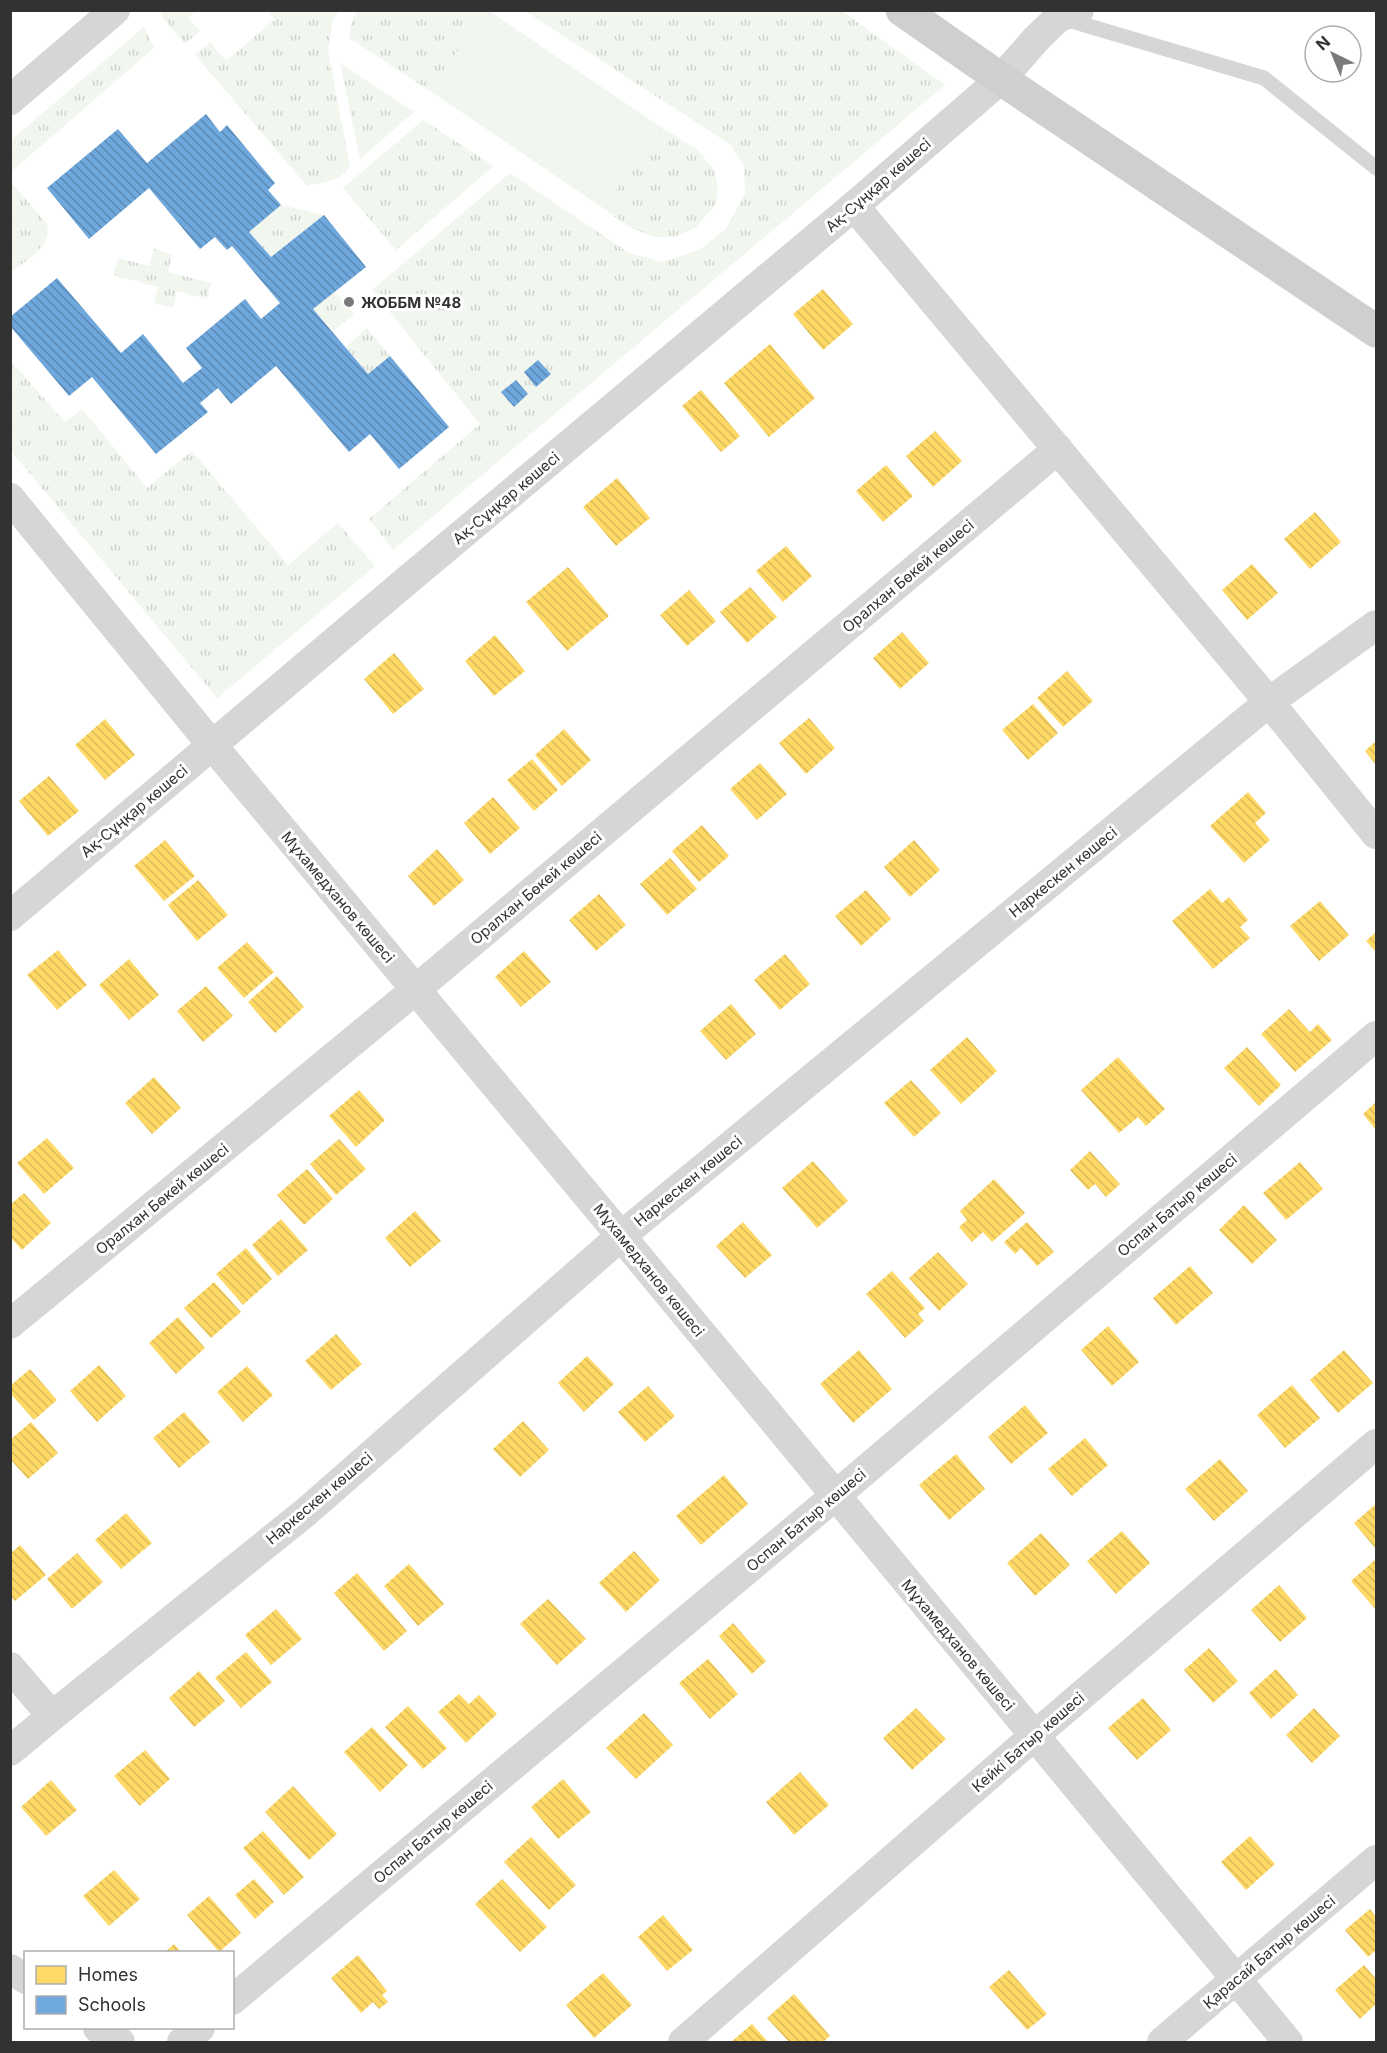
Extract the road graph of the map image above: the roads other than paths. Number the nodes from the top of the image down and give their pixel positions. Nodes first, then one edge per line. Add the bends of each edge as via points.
1 (115, 10) edge
2 (902, 10) edge
3 (1063, 13) edge
4 (1001, 79) junction
5 (10, 100) edge
6 (1377, 168) edge
7 (854, 206) junction
8 (1377, 331) edge
9 (1058, 449) junction
10 (11, 500) edge
11 (1377, 626) edge
12 (1269, 702) junction
13 (212, 745) junction
14 (1377, 834) edge
15 (10, 916) edge
16 (415, 990) junction
17 (1377, 1036) edge
18 (621, 1236) junction
19 (10, 1324) edge
20 (1377, 1444) edge
21 (835, 1496) junction
22 (10, 1667) edge
23 (52, 1716) junction
24 (1034, 1736) junction
25 (10, 1751) edge
26 (1377, 1860) edge
27 (10, 1969) edge
28 (24, 1978) edge
29 (1236, 1980) junction
30 (234, 1998) edge
31 (99, 2029) edge
32 (199, 2029) edge
33 (120, 2043) edge
34 (182, 2043) edge
35 (682, 2043) edge
36 (1162, 2043) edge
37 (1288, 2043) edge

1 - 5 street
2 - 4 main road
3 - 4 street, Ақ-Сұңқар көшесі
3 - 6 lane via 1264,78
4 - 7 street, Ақ-Сұңқар көшесі
4 - 8 main road
7 - 9 street
7 - 13 street, Ақ-Сұңқар көшесі
9 - 12 street
9 - 16 street, Оралхан Бөкей көшесі
10 - 13 street, Мұхамедханов көшесі
11 - 12 street, Наркескен көшесі
12 - 14 street
12 - 18 street, Наркескен көшесі
13 - 15 street, Ақ-Сұңқар көшесі
13 - 16 street, Мұхамедханов көшесі
16 - 18 street, Мұхамедханов көшесі
16 - 19 street, Оралхан Бөкей көшесі
17 - 21 street, Оспан Батыр көшесі
18 - 21 street, Мұхамедханов көшесі
18 - 23 street, Наркескен көшесі via 306,1512
20 - 24 street, Кейкі Батыр көшесі
21 - 24 street, Мұхамедханов көшесі
21 - 30 street, Оспан Батыр көшесі
22 - 23 street
23 - 25 street, Наркескен көшесі
24 - 29 street, Мұхамедханов көшесі
24 - 35 street, Кейкі Батыр көшесі
26 - 29 street, Қарасай Батыр көшесі
27 - 28 street
29 - 36 street, Қарасай Батыр көшесі
29 - 37 street, Мұхамедханов көшесі
31 - 33 street
32 - 34 street

